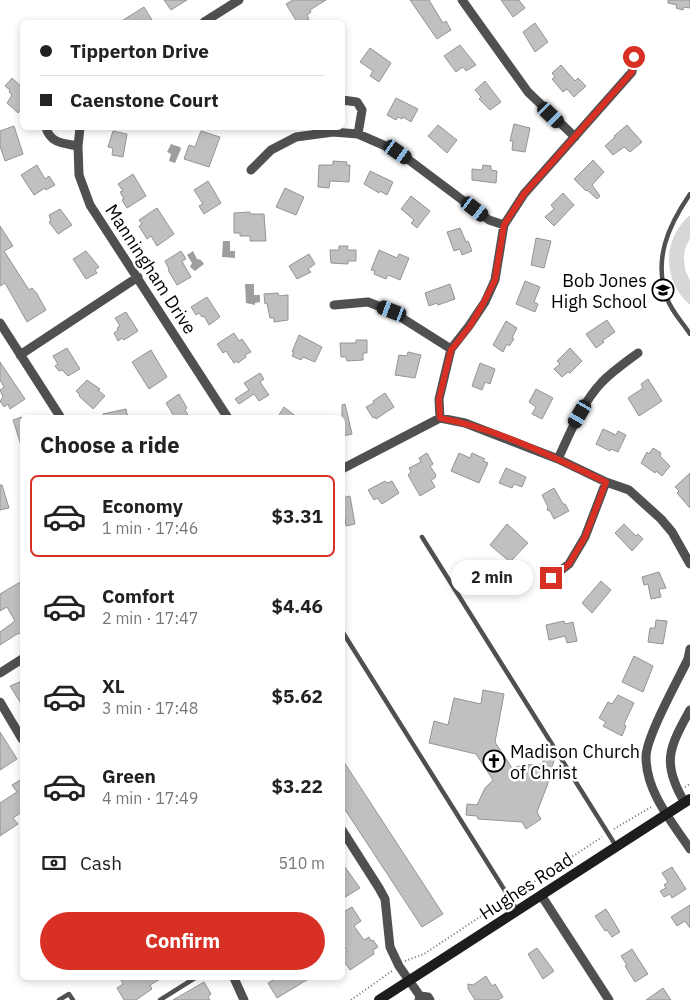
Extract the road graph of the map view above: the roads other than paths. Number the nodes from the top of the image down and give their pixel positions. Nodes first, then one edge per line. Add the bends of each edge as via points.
1 (239, 0) edge
2 (462, 0) edge
3 (207, 20) edge
4 (634, 57) dead end
5 (345, 100) edge
6 (47, 130) edge
7 (80, 130) edge
8 (334, 130) edge
9 (358, 134) junction
10 (574, 138) junction
11 (78, 146) junction
12 (250, 170) dead end
13 (690, 194) edge
14 (504, 225) junction
15 (138, 277) junction
16 (334, 305) dead end
17 (0, 323) edge
18 (690, 334) edge
19 (451, 350) junction
20 (638, 353) dead end
21 (20, 354) junction
22 (59, 415) edge
23 (226, 415) edge
24 (440, 418) junction
25 (558, 459) junction
26 (345, 467) edge
27 (606, 482) junction
28 (422, 537) dead end
29 (690, 564) edge
30 (551, 578) dead end
31 (345, 636) edge
32 (690, 649) edge
33 (20, 660) edge
34 (0, 672) edge
35 (0, 702) edge
36 (690, 710) edge
37 (20, 736) edge
38 (687, 801) edge
39 (667, 815) junction
40 (345, 835) edge
41 (617, 847) junction
42 (690, 849) edge
43 (541, 895) junction
44 (516, 910) junction
45 (192, 980) edge
46 (235, 980) edge
47 (409, 981) junction
48 (419, 998) edge
49 (59, 1000) edge
50 (72, 1000) edge
51 (160, 1000) edge
52 (244, 1000) edge
53 (379, 1000) edge
54 (430, 1000) edge
55 (609, 1000) edge

1 - 3 street
2 - 10 street via 528,92
4 - 10 street via 632,72
5 - 9 street via 356,102 362,110
6 - 11 street via 54,142
7 - 11 street, Manningham Drive
8 - 9 street
8 - 12 street via 296,137 271,150
9 - 14 street via 398,152 489,220
10 - 14 street via 524,194
11 - 15 street, Manningham Drive via 79,175 90,205
13 - 18 lane via 677,214 663,247 661,274 667,300
14 - 19 street via 495,280 470,326
15 - 21 street
15 - 23 street, Manningham Drive
16 - 19 street via 368,302 392,311
17 - 21 street
19 - 24 street via 439,399
20 - 25 street via 596,390
21 - 22 street
24 - 25 street via 465,423
24 - 26 street
25 - 27 street
27 - 29 street via 629,490 661,519
27 - 30 street via 585,537 569,564
28 - 41 lane
31 - 44 lane
32 - 39 street via 646,756 653,790
33 - 34 street
35 - 37 street
36 - 38 street via 673,747 669,765 673,781
38 - 39 main road, Hughes Road
39 - 41 main road, Hughes Road
39 - 42 street
40 - 47 street via 385,899 390,947
41 - 43 main road, Hughes Road
43 - 44 main road, Hughes Road
43 - 55 street
44 - 47 main road, Hughes Road
45 - 51 lane
46 - 52 street
47 - 48 street
47 - 53 main road, Hughes Road
48 - 54 street
49 - 50 lane via 68,994

